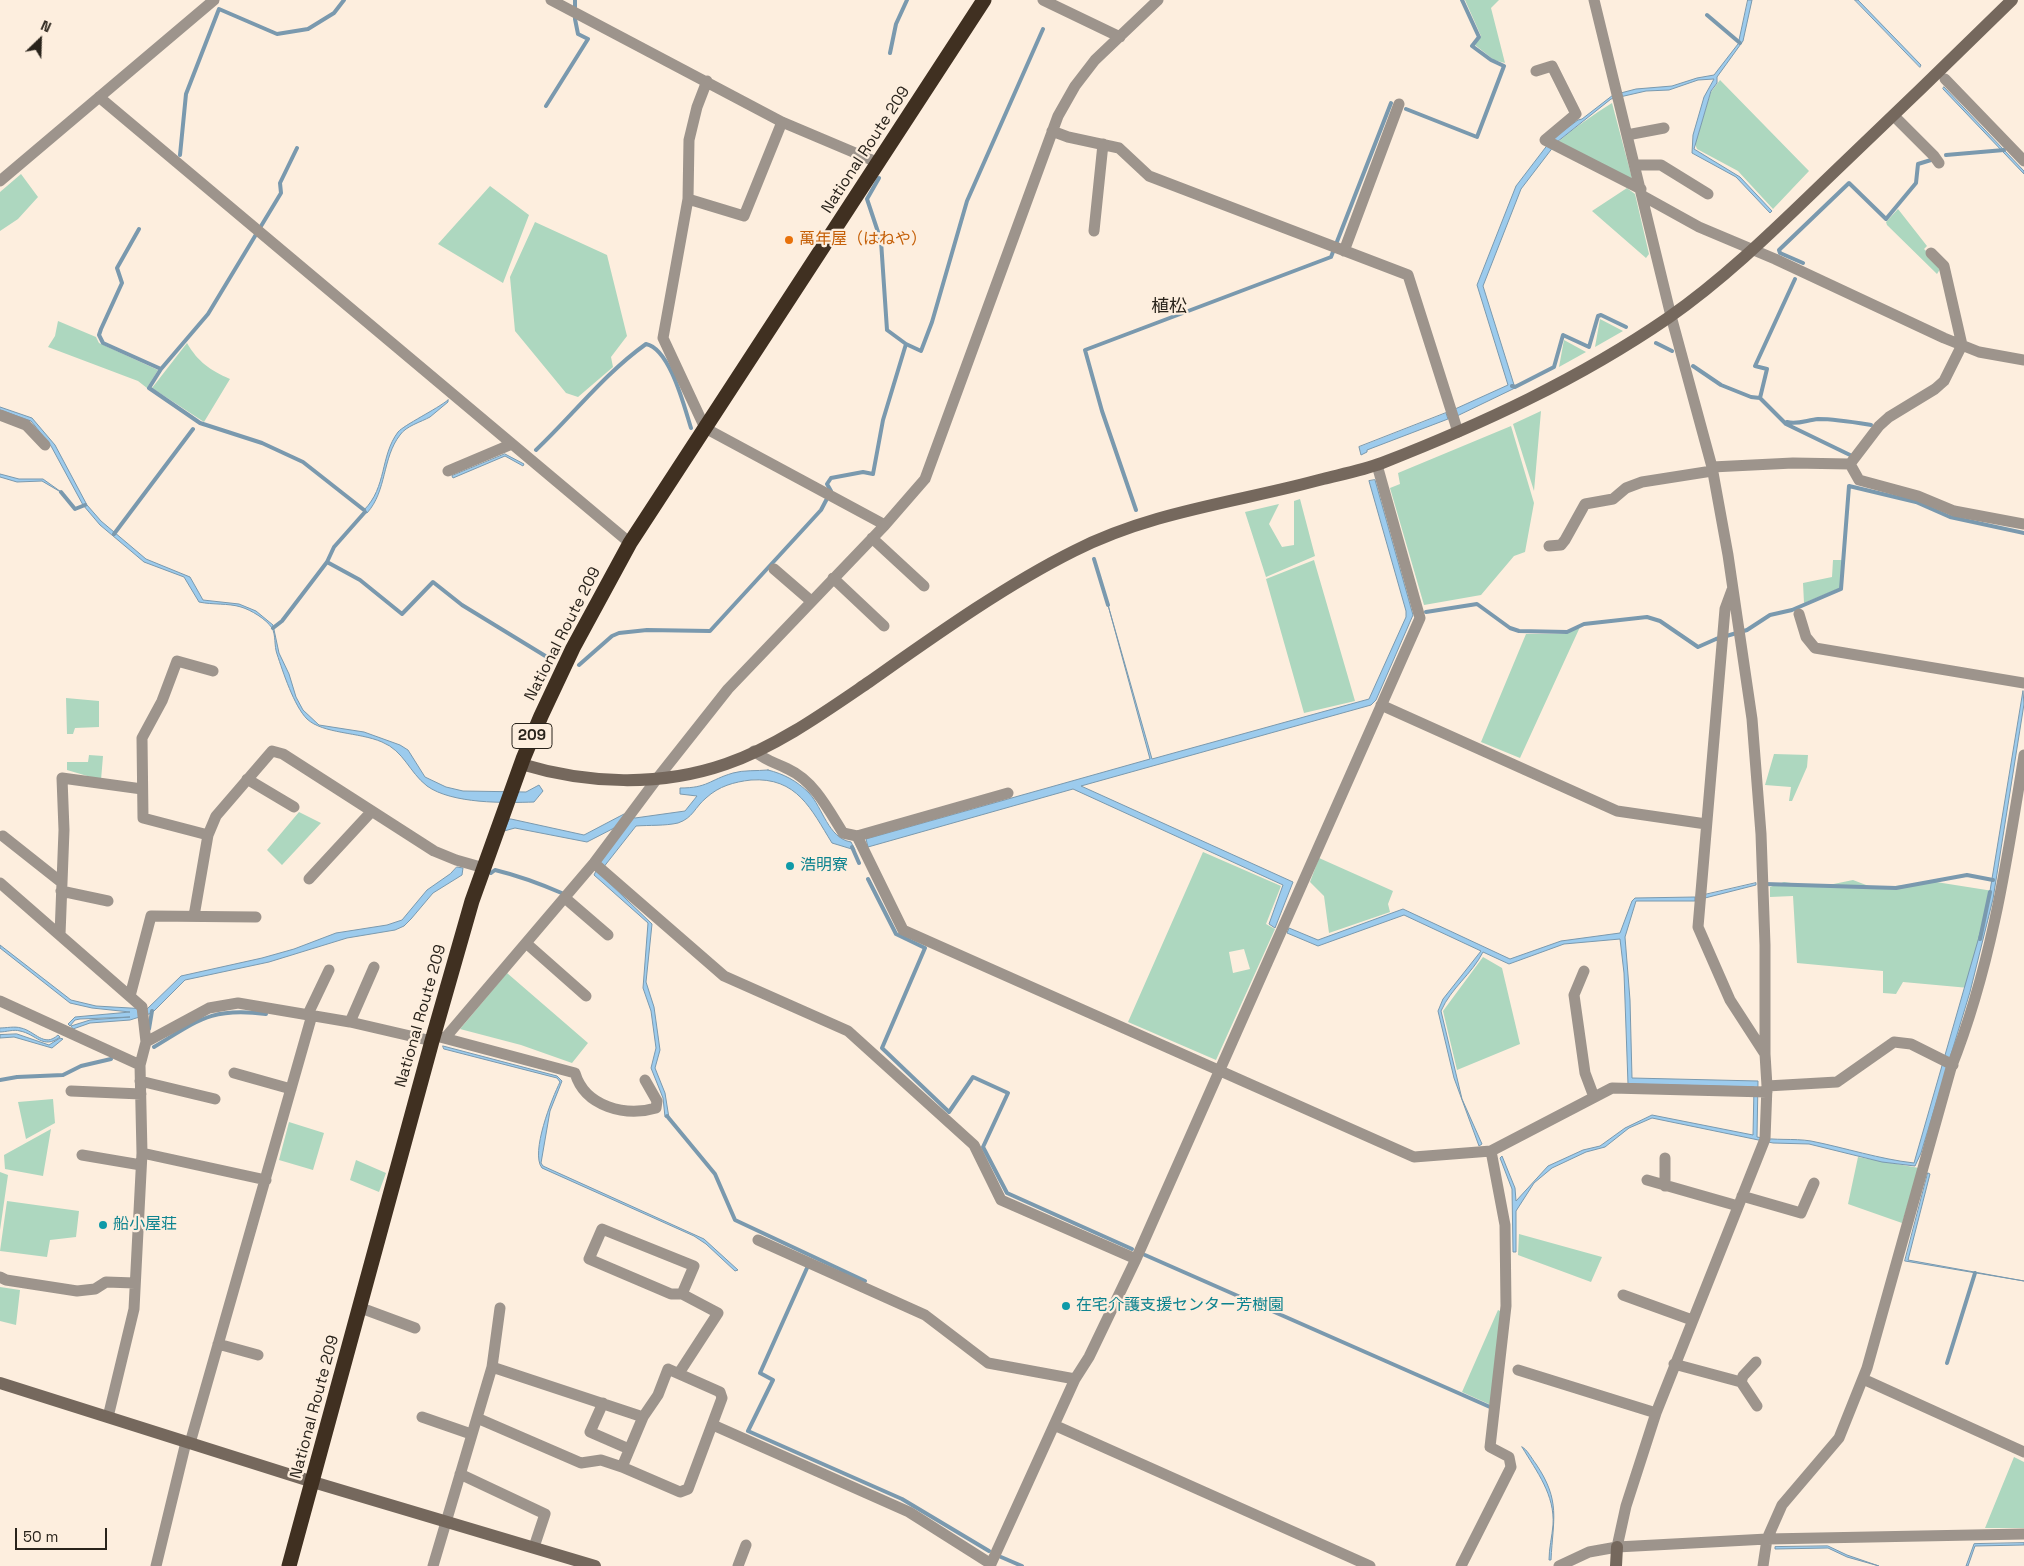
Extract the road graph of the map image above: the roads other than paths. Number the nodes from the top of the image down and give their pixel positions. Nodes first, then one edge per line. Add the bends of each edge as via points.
1 (214, 0) edge
2 (551, 0) edge
3 (984, 0) edge
4 (1043, 0) edge
5 (1158, 0) edge
6 (1594, 0) edge
7 (2012, 0) edge
8 (1120, 37) junction
9 (1536, 72) dead end
10 (1945, 78) dead end
11 (708, 82) junction
12 (99, 97) junction
13 (1399, 104) dead end
14 (1894, 116) junction
15 (782, 122) junction
16 (1664, 128) dead end
17 (1052, 131) junction
18 (1628, 135) junction
19 (1103, 144) junction
20 (2024, 161) edge
21 (879, 163) junction
22 (1939, 164) dead end
23 (1635, 166) junction
24 (0, 181) edge
25 (1642, 193) junction
26 (1708, 194) dead end
27 (688, 199) junction
28 (1094, 231) dead end
29 (1344, 251) junction
30 (1753, 251) junction
31 (1931, 253) dead end
32 (1671, 316) junction
33 (1962, 346) junction
34 (2024, 360) edge
35 (0, 416) edge
36 (705, 428) junction
37 (1458, 432) junction
38 (512, 444) junction
39 (45, 445) dead end
40 (1850, 464) junction
41 (1377, 465) junction
42 (1712, 469) junction
43 (448, 471) dead end
44 (2024, 524) edge
45 (885, 525) junction
46 (872, 538) junction
47 (630, 543) junction
48 (1549, 546) dead end
49 (774, 568) dead end
50 (833, 578) junction
51 (924, 586) dead end
52 (1733, 588) junction
53 (811, 601) junction
54 (1799, 614) dead end
55 (884, 626) dead end
56 (213, 671) dead end
57 (2024, 683) edge
58 (1381, 705) junction
59 (754, 751) junction
60 (2024, 755) edge
61 (521, 764) junction
62 (247, 778) junction
63 (656, 780) junction
64 (142, 789) junction
65 (1008, 792) dead end
66 (294, 807) dead end
67 (372, 811) junction
68 (1706, 824) junction
69 (208, 835) junction
70 (3, 836) dead end
71 (857, 836) junction
72 (594, 863) junction
73 (484, 868) junction
74 (309, 879) dead end
75 (0, 883) edge
76 (60, 887) junction
77 (565, 898) junction
78 (108, 901) dead end
79 (194, 916) junction
80 (256, 917) dead end
81 (60, 935) junction
82 (608, 935) dead end
83 (526, 943) junction
84 (374, 966) dead end
85 (329, 970) dead end
86 (1584, 971) dead end
87 (130, 996) junction
88 (586, 996) dead end
89 (0, 1001) edge
90 (310, 1014) junction
91 (350, 1022) junction
92 (436, 1038) junction
93 (146, 1042) junction
94 (1765, 1054) junction
95 (1953, 1064) junction
96 (140, 1065) junction
97 (1219, 1069) junction
98 (234, 1073) dead end
99 (645, 1080) dead end
100 (140, 1081) junction
101 (1767, 1089) junction
102 (291, 1090) junction
103 (71, 1091) dead end
104 (140, 1094) junction
105 (1594, 1098) junction
106 (215, 1099) dead end
107 (1492, 1152) junction
108 (82, 1155) dead end
109 (1665, 1158) dead end
110 (141, 1159) junction
111 (266, 1180) junction
112 (1647, 1180) dead end
113 (1814, 1183) dead end
114 (1666, 1186) junction
115 (1740, 1201) junction
116 (758, 1240) dead end
117 (1136, 1259) junction
118 (0, 1276) edge
119 (135, 1283) junction
120 (682, 1294) junction
121 (1623, 1294) dead end
122 (360, 1308) junction
123 (500, 1308) dead end
124 (1692, 1320) junction
125 (415, 1328) dead end
126 (218, 1344) junction
127 (258, 1354) dead end
128 (1756, 1362) dead end
129 (1674, 1364) junction
130 (492, 1367) junction
131 (1518, 1370) dead end
132 (679, 1373) junction
133 (1075, 1379) junction
134 (1862, 1379) junction
135 (1741, 1382) junction
136 (0, 1383) edge
137 (602, 1403) junction
138 (1757, 1406) dead end
139 (1656, 1413) junction
140 (108, 1417) junction
141 (643, 1417) junction
142 (422, 1418) dead end
143 (476, 1418) junction
144 (713, 1425) junction
145 (1054, 1425) junction
146 (471, 1434) junction
147 (188, 1443) junction
148 (629, 1449) junction
149 (2024, 1452) edge
150 (622, 1467) junction
151 (460, 1474) junction
152 (312, 1482) junction
153 (446, 1522) junction
154 (2024, 1534) edge
155 (1767, 1539) junction
156 (746, 1545) dead end
157 (1617, 1546) junction
158 (534, 1547) junction
159 (558, 1560) edge
160 (990, 1565) edge
161 (156, 1566) edge
162 (289, 1566) edge
163 (433, 1566) edge
164 (595, 1566) edge
165 (738, 1566) edge
166 (1370, 1566) edge
167 (1461, 1566) edge
168 (1559, 1566) edge
169 (1616, 1566) edge
170 (1763, 1566) edge

1 - 12 street
2 - 11 street
3 - 21 highway, National Route 209 / 209
4 - 8 street
5 - 8 street
6 - 18 street
7 - 14 street
8 - 17 street via 1095,60 1075,86
9 - 25 street via 1552,66 1576,114 1545,140
10 - 20 street
11 - 15 street
11 - 27 street via 697,106 689,140
12 - 24 street
12 - 38 street
13 - 29 street
14 - 22 street
14 - 30 street
15 - 21 street
15 - 27 street via 744,216
16 - 18 street
17 - 19 street via 1068,138
17 - 45 street via 925,479
18 - 23 street
19 - 28 street
19 - 29 street via 1120,148 1149,176
21 - 36 highway, National Route 209 / 209
23 - 25 street
23 - 26 street via 1661,165
25 - 30 street via 1699,227
25 - 32 street
27 - 36 street via 663,338
29 - 37 street via 1408,275
30 - 32 street
30 - 33 street
31 - 33 street via 1944,266
32 - 37 street via 1590,368 1511,410
32 - 42 street
33 - 34 street
33 - 40 street via 1944,381 1889,417
35 - 39 street via 26,425
36 - 45 street
36 - 47 highway, National Route 209 / 209
37 - 41 street
38 - 43 street
38 - 47 street
40 - 42 street via 1792,463
40 - 44 street via 1859,480 1918,496 1954,511
41 - 58 street via 1420,618
41 - 59 street via 1267,494 1151,519 1100,538 1063,556 991,600 815,719
42 - 48 street via 1642,482 1626,488 1613,499 1585,504 1561,545
42 - 52 street
45 - 46 street
46 - 50 street
46 - 51 street
47 - 61 highway, National Route 209 / 209 via 573,648
49 - 53 street
50 - 53 street
50 - 55 street
52 - 68 street via 1725,609
52 - 94 street via 1752,719 1762,834
53 - 63 street via 728,690
54 - 57 street via 1806,637 1815,648
56 - 64 street via 177,661 162,701 142,738
58 - 68 street via 1617,811
58 - 97 street
59 - 63 street via 726,764
59 - 71 street via 767,762 789,769 812,785 843,833
60 - 95 street via 2003,891 1969,1020
61 - 63 street via 554,774 607,780
61 - 73 highway, National Route 209 / 209
62 - 66 street
62 - 67 street via 272,751 278,752
62 - 69 street via 216,816
63 - 72 street
64 - 69 street via 143,818
64 - 76 street via 62,778 64,830
65 - 71 street
67 - 73 street via 434,850
67 - 74 street
68 - 94 street via 1698,927 1730,1000
69 - 79 street
70 - 76 street
71 - 97 street via 903,930
72 - 77 street
72 - 117 street via 724,976 848,1031 974,1145 1001,1200
73 - 92 highway, National Route 209 / 209
75 - 81 street
76 - 78 street
76 - 81 street
77 - 82 street
77 - 83 street
79 - 80 street
79 - 87 street via 150,916
81 - 87 street
83 - 88 street
83 - 92 street
84 - 91 street
85 - 90 street
86 - 105 street via 1574,995 1584,1074
87 - 93 street via 142,1007
89 - 96 street
90 - 91 street
90 - 93 street via 238,1003 209,1008
90 - 102 street
91 - 92 street
92 - 99 street via 575,1073 585,1094 623,1112 656,1108 657,1100
92 - 122 highway, National Route 209 / 209
93 - 96 street
94 - 101 street
95 - 101 street via 1911,1044 1894,1042 1836,1082
95 - 134 street
96 - 100 street
97 - 107 street via 1414,1157
97 - 117 street
98 - 102 street
100 - 104 street
100 - 106 street
101 - 105 street via 1612,1088
101 - 115 street via 1765,1139
102 - 111 street
103 - 104 street
104 - 110 street
105 - 107 street
107 - 167 street via 1505,1225 1506,1306 1490,1447 1510,1457 1511,1467
108 - 110 street
109 - 114 street
110 - 111 street
110 - 119 street
111 - 126 street
112 - 114 street
113 - 115 street via 1801,1213
114 - 115 street
115 - 124 street
116 - 133 street via 924,1315 988,1363
117 - 133 street via 1089,1357
118 - 119 street via 6,1280 77,1291 95,1289 106,1282
119 - 140 street via 134,1309
120 - 120 street via 671,1294 588,1259 602,1230 694,1266
120 - 132 street via 718,1313
121 - 124 street
122 - 125 street
122 - 152 highway, National Route 209 / 209
123 - 130 street
124 - 129 street
126 - 127 street
126 - 147 street
128 - 135 street
129 - 135 street
129 - 139 street
130 - 137 street
130 - 143 street
131 - 139 street
132 - 141 street via 668,1368 658,1395
132 - 144 street via 720,1392 722,1398
133 - 145 street
134 - 149 street
134 - 155 street via 1839,1438 1782,1504
135 - 138 street
136 - 140 street
137 - 141 street
137 - 148 street via 590,1432
139 - 157 street via 1626,1506
140 - 147 street
141 - 148 street
142 - 146 street
143 - 146 street
143 - 150 street via 581,1463 601,1460
144 - 150 street via 688,1489 680,1492
144 - 160 street via 909,1512
145 - 160 street
145 - 166 street
146 - 151 street
147 - 152 street
147 - 161 street
148 - 150 street
151 - 153 street
151 - 158 street via 545,1514
152 - 153 street
152 - 162 highway, National Route 209 / 209
153 - 158 street
153 - 163 street
154 - 155 street
155 - 157 street
155 - 170 street
156 - 165 street
157 - 168 street via 1589,1552
157 - 169 street
158 - 159 street
159 - 164 street

